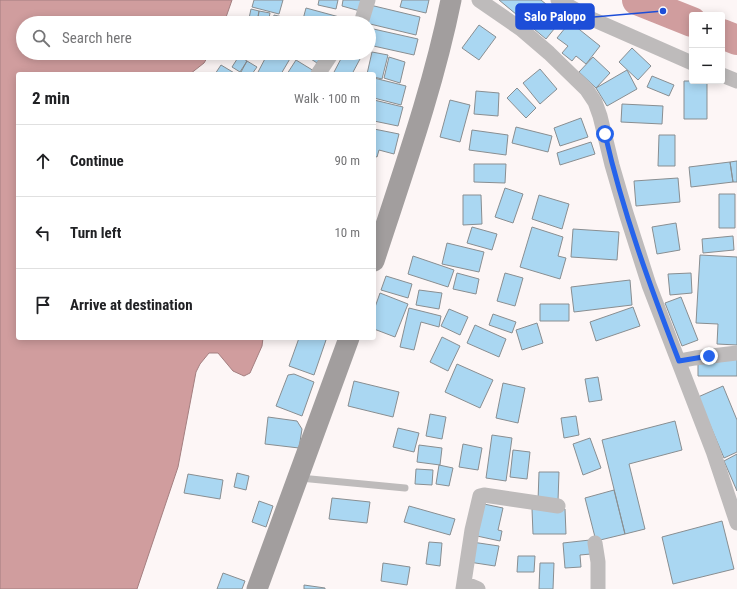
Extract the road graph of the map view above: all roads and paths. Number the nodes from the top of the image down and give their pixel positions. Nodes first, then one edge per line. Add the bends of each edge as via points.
1 (368, 0) edge
2 (451, 0) edge
3 (479, 0) edge
4 (558, 0) edge
5 (363, 16) edge
6 (327, 60) edge
7 (689, 62) edge
8 (319, 72) edge
9 (725, 76) edge
10 (737, 81) edge
11 (380, 224) edge
12 (376, 249) edge
13 (348, 340) edge
14 (737, 353) edge
15 (679, 361) junction
16 (298, 478) junction
17 (405, 488) dead end
18 (558, 506) dead end
19 (737, 523) edge
20 (595, 543) dead end
21 (464, 586) edge
22 (257, 589) edge
23 (478, 589) edge
24 (598, 589) edge

1 - 5 street
2 - 11 street via 433,76
3 - 15 street via 521,29 549,53 587,90 594,102 649,285
4 - 7 street via 598,22
6 - 8 street
9 - 10 street
11 - 12 street
13 - 16 street
14 - 15 street
15 - 19 street
16 - 17 lane
16 - 22 street
18 - 21 street via 480,496
20 - 24 street
21 - 23 street

